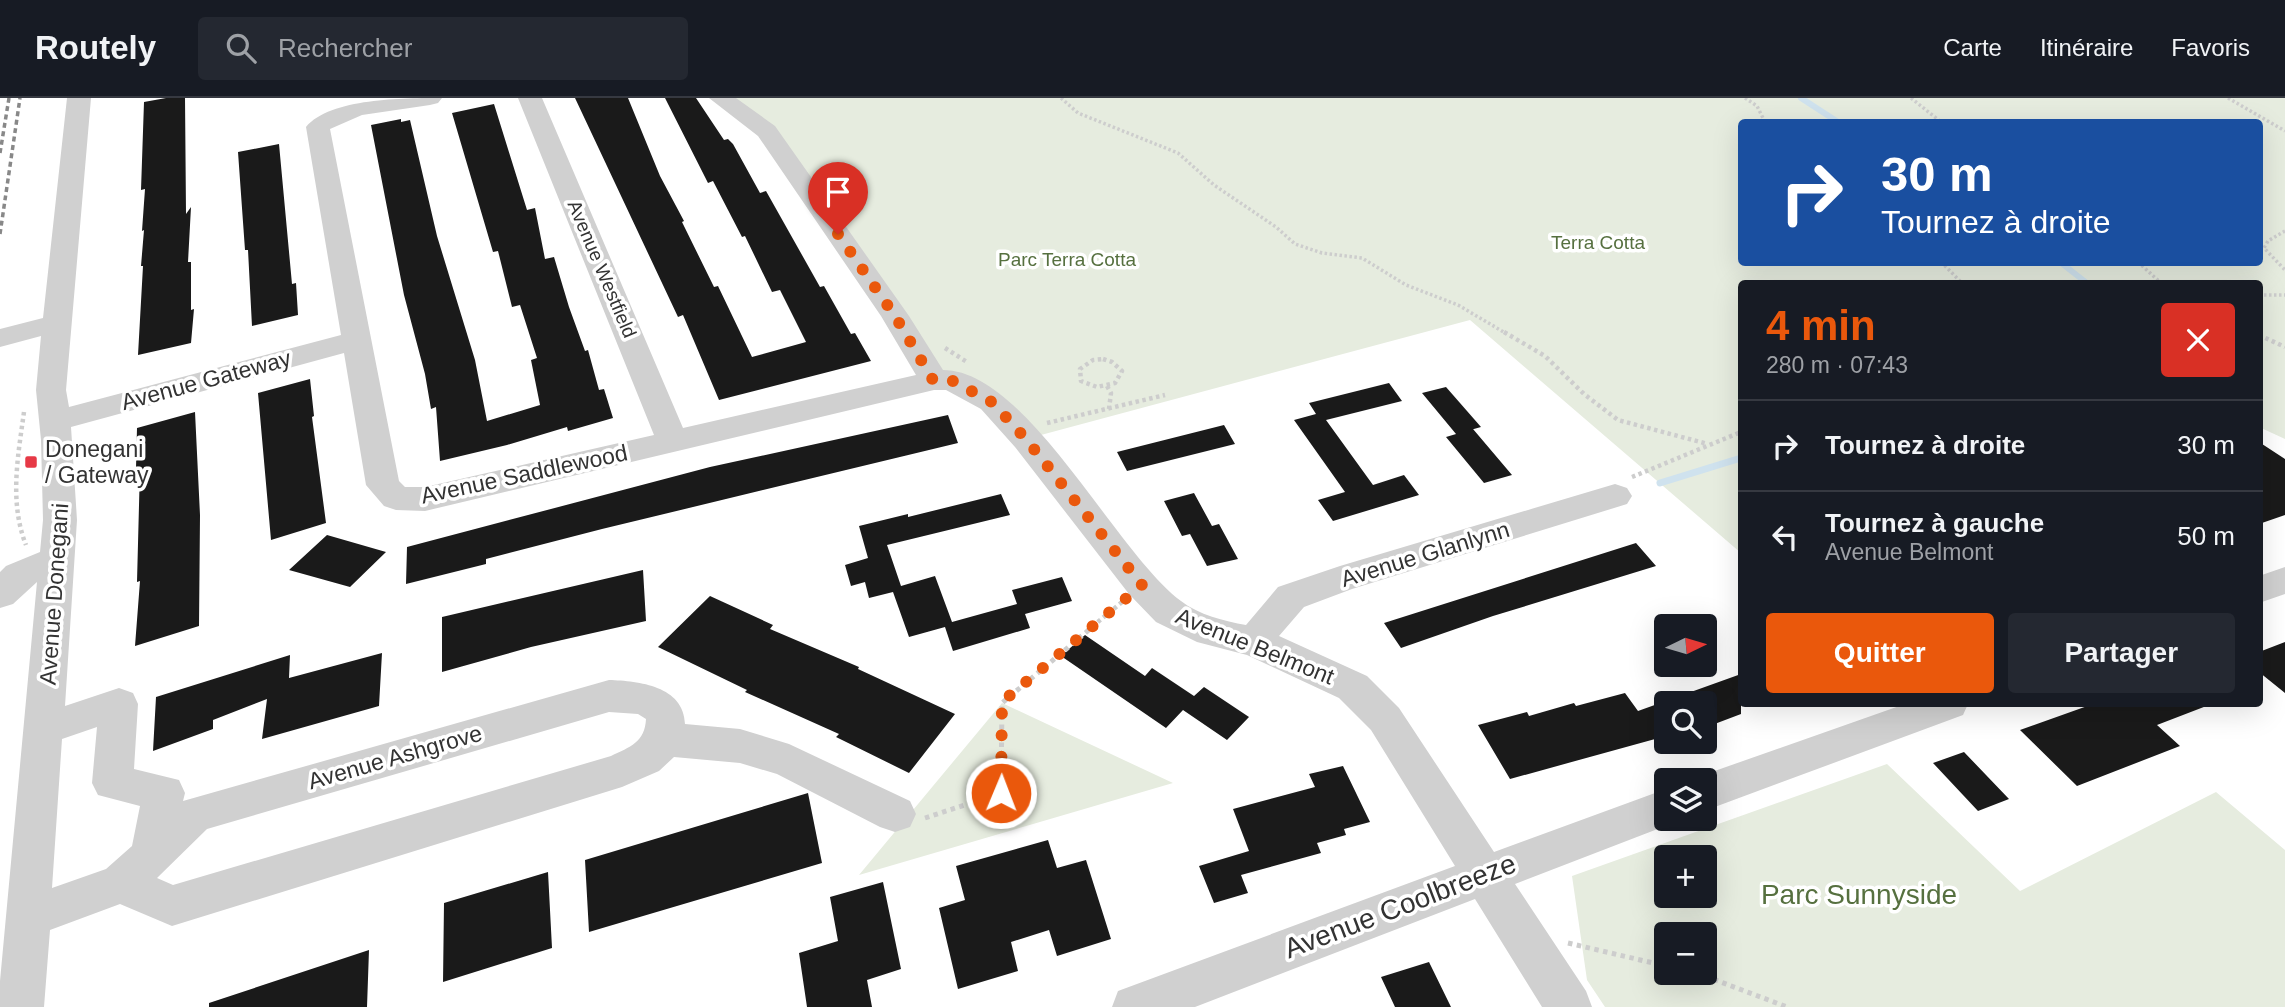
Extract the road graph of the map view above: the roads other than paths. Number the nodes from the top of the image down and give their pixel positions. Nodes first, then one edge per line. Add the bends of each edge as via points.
1 (79, 98) edge
2 (430, 98) edge
3 (530, 98) edge
4 (721, 98) edge
5 (58, 323) junction
6 (355, 332) junction
7 (0, 338) edge
8 (933, 380) junction
9 (44, 411) junction
10 (673, 441) junction
11 (1615, 496) road end
12 (43, 553) junction
13 (2285, 580) edge
14 (2263, 588) edge
15 (0, 594) edge
16 (1255, 642) junction
17 (1941, 707) edge
18 (44, 729) junction
19 (663, 739) junction
20 (1717, 788) edge
21 (1654, 811) edge
22 (895, 814) road end
23 (136, 870) junction
24 (1486, 873) junction
25 (16, 877) edge
26 (28, 917) junction
27 (21, 1007) edge
28 (1135, 1007) edge
29 (1569, 1007) edge

1 - 5 street, Avenue Donegani
2 - 6 street, Avenue Saddlewood via 351,110 318,127
3 - 10 street, Avenue Westfield
4 - 8 street via 766,131 895,316
5 - 7 street
5 - 9 street, Avenue Donegani via 51,390
6 - 9 street, Avenue Gateway
6 - 10 street, Avenue Saddlewood via 383,485 396,498 425,499
8 - 10 street, Avenue Saddlewood
8 - 16 street, Avenue Belmont via 951,380 992,402 1142,585 1169,611 1210,632
9 - 12 street, Avenue Donegani via 61,507
11 - 16 street, Avenue Glanlynn via 1291,597
12 - 15 street
12 - 18 street, Avenue Donegani
13 - 14 street
16 - 24 street, Avenue Belmont via 1353,687 1385,719
17 - 20 street
18 - 23 street via 119,704 113,783 164,793
18 - 25 street, Avenue Donegani
19 - 22 street via 740,746 789,761
19 - 23 street via 653,753 622,770 172,906
19 - 23 street, Avenue Ashgrove via 664,715 657,704 635,696 609,696 194,815
21 - 24 street, Avenue Coolbreeze
23 - 26 street, Avenue Ashgrove
24 - 28 street, Avenue Coolbreeze
24 - 29 street, Avenue Belmont
25 - 26 street, Avenue Donegani
26 - 27 street, Avenue Donegani

